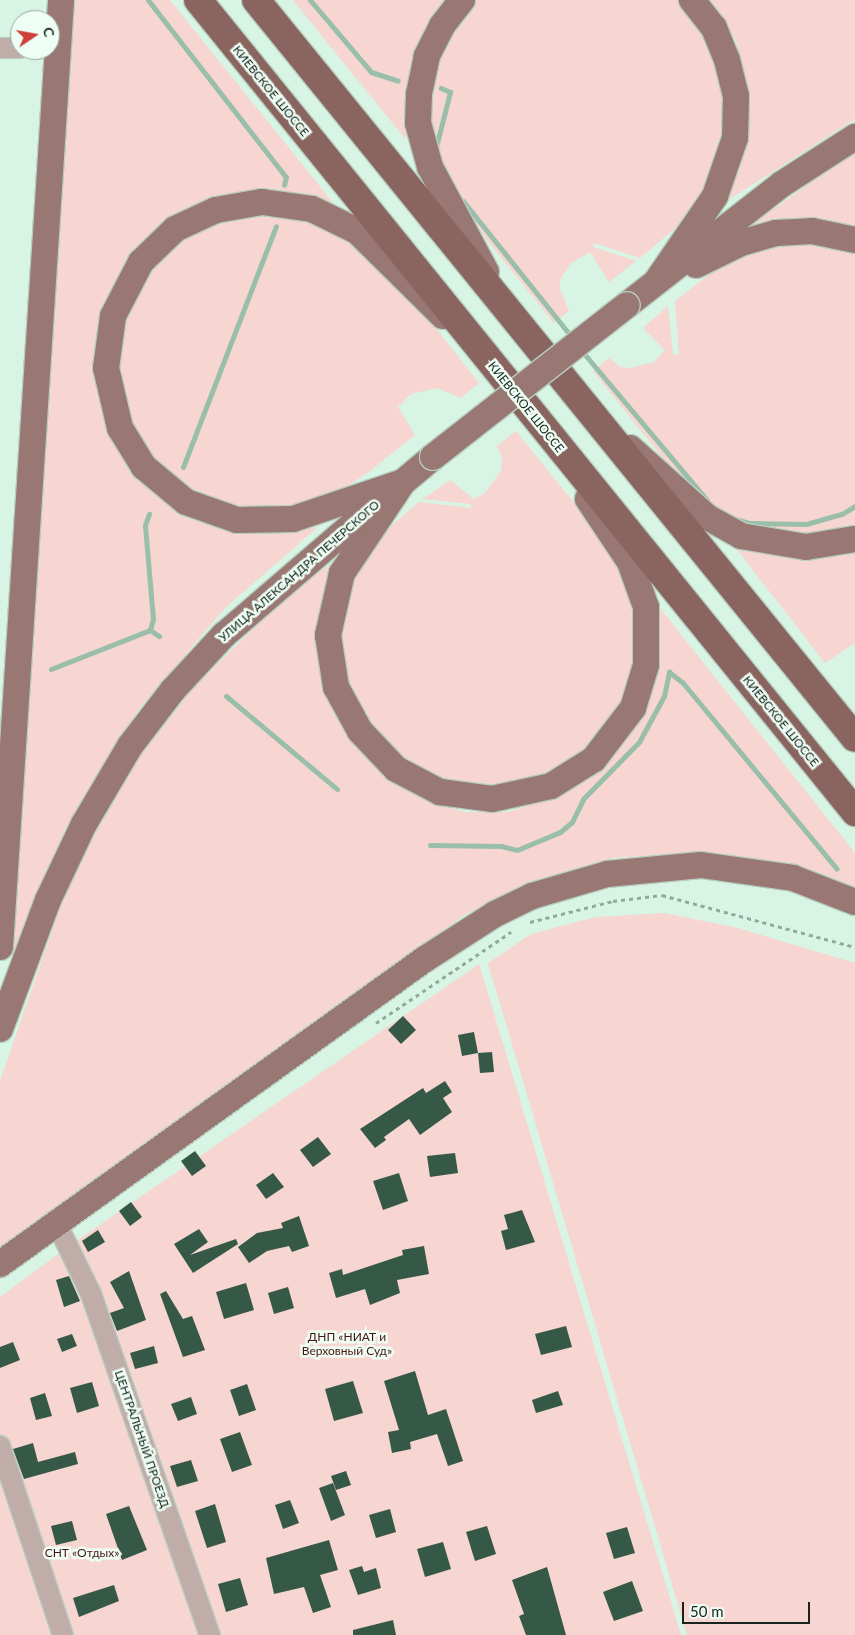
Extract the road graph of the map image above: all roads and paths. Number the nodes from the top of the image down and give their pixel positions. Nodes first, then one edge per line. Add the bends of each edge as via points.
1 (62, 0) edge
2 (198, 0) edge
3 (256, 0) edge
4 (462, 0) edge
5 (692, 0) edge
6 (60, 13) edge
7 (54, 60) edge
8 (855, 137) edge
9 (855, 240) edge
10 (656, 282) junction
11 (508, 312) junction
12 (474, 343) junction
13 (600, 421) junction
14 (561, 450) junction
15 (403, 482) junction
16 (855, 539) edge
17 (855, 738) edge
18 (855, 812) edge
19 (855, 902) edge
20 (522, 926) dead end
21 (516, 929) dead end
22 (0, 947) edge
23 (855, 947) edge
24 (372, 1026) dead end
25 (0, 1028) edge
26 (56, 1222) junction
27 (0, 1264) edge
28 (0, 1446) edge
29 (63, 1635) edge
30 (210, 1635) edge

1 - 6 main road
2 - 12 highway, КИЕВСКОЕ ШОССЕ
3 - 11 highway
4 - 11 main road via 442,26 427,56 419,94 419,134 442,193
5 - 10 main road via 714,28 727,60 736,96 735,138 715,196
7 - 22 main road
8 - 10 main road via 782,184
9 - 10 main road via 812,231 764,236
10 - 15 main road, УЛИЦА АЛЕКСАНДРА ПЕЧЕРСКОГО, bridge
11 - 13 highway
12 - 14 highway, КИЕВСКОЕ ШОССЕ
12 - 15 main road via 357,231 327,215 297,205 247,203 202,214 164,238 125,287 113,316 106,352 110,399 134,454 172,492 220,516 274,521 326,511
13 - 16 main road via 707,517 729,531 790,546 821,546
13 - 17 highway
14 - 15 main road via 640,584 648,622 646,665 632,708 602,751 563,780 526,794 480,799 427,788 378,753 341,699 328,650 336,589 342,573
14 - 18 highway, КИЕВСКОЕ ШОССЕ
15 - 25 main road, УЛИЦА АЛЕКСАНДРА ПЕЧЕРСКОГО via 224,635 173,690 130,746 71,848 41,917
19 - 26 main road via 793,878 701,865 607,874 532,896 494,914 425,959
20 - 23 path via 572,909 662,895
21 - 24 path
26 - 27 main road
26 - 30 street, ЦЕНТРАЛЬНЫЙ ПРОЕЗД via 91,1294
28 - 29 street

